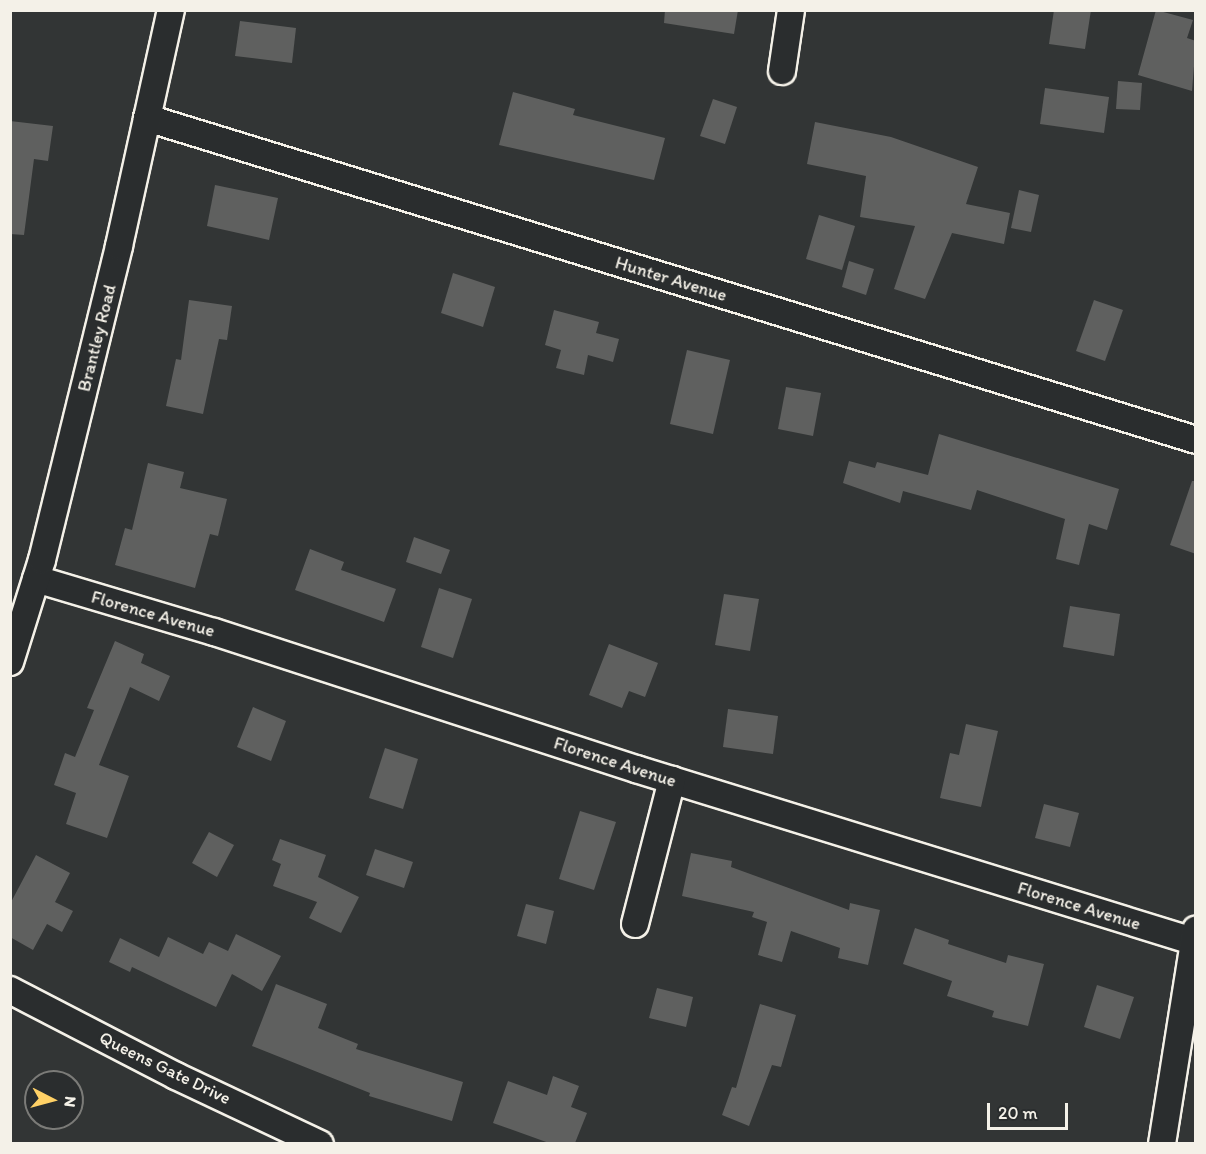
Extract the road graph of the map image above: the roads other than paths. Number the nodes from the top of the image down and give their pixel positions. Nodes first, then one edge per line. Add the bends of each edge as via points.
1 (171, 10) edge
2 (791, 10) edge
3 (782, 71) dead end
4 (147, 118) junction
5 (1196, 440) edge
6 (36, 579) junction
7 (10, 662) edge
8 (672, 780) junction
9 (635, 924) dead end
10 (1195, 938) edge
11 (10, 990) edge
12 (320, 1143) edge
13 (1162, 1143) edge

1 - 4 street, Brantley Road
2 - 3 street
4 - 5 street, Hunter Avenue
4 - 6 street, Brantley Road
6 - 7 street, Brantley Road
6 - 8 street, Florence Avenue via 226,635
8 - 9 street
8 - 10 street, Florence Avenue
10 - 13 street
11 - 12 street, Queens Gate Drive via 176,1076

